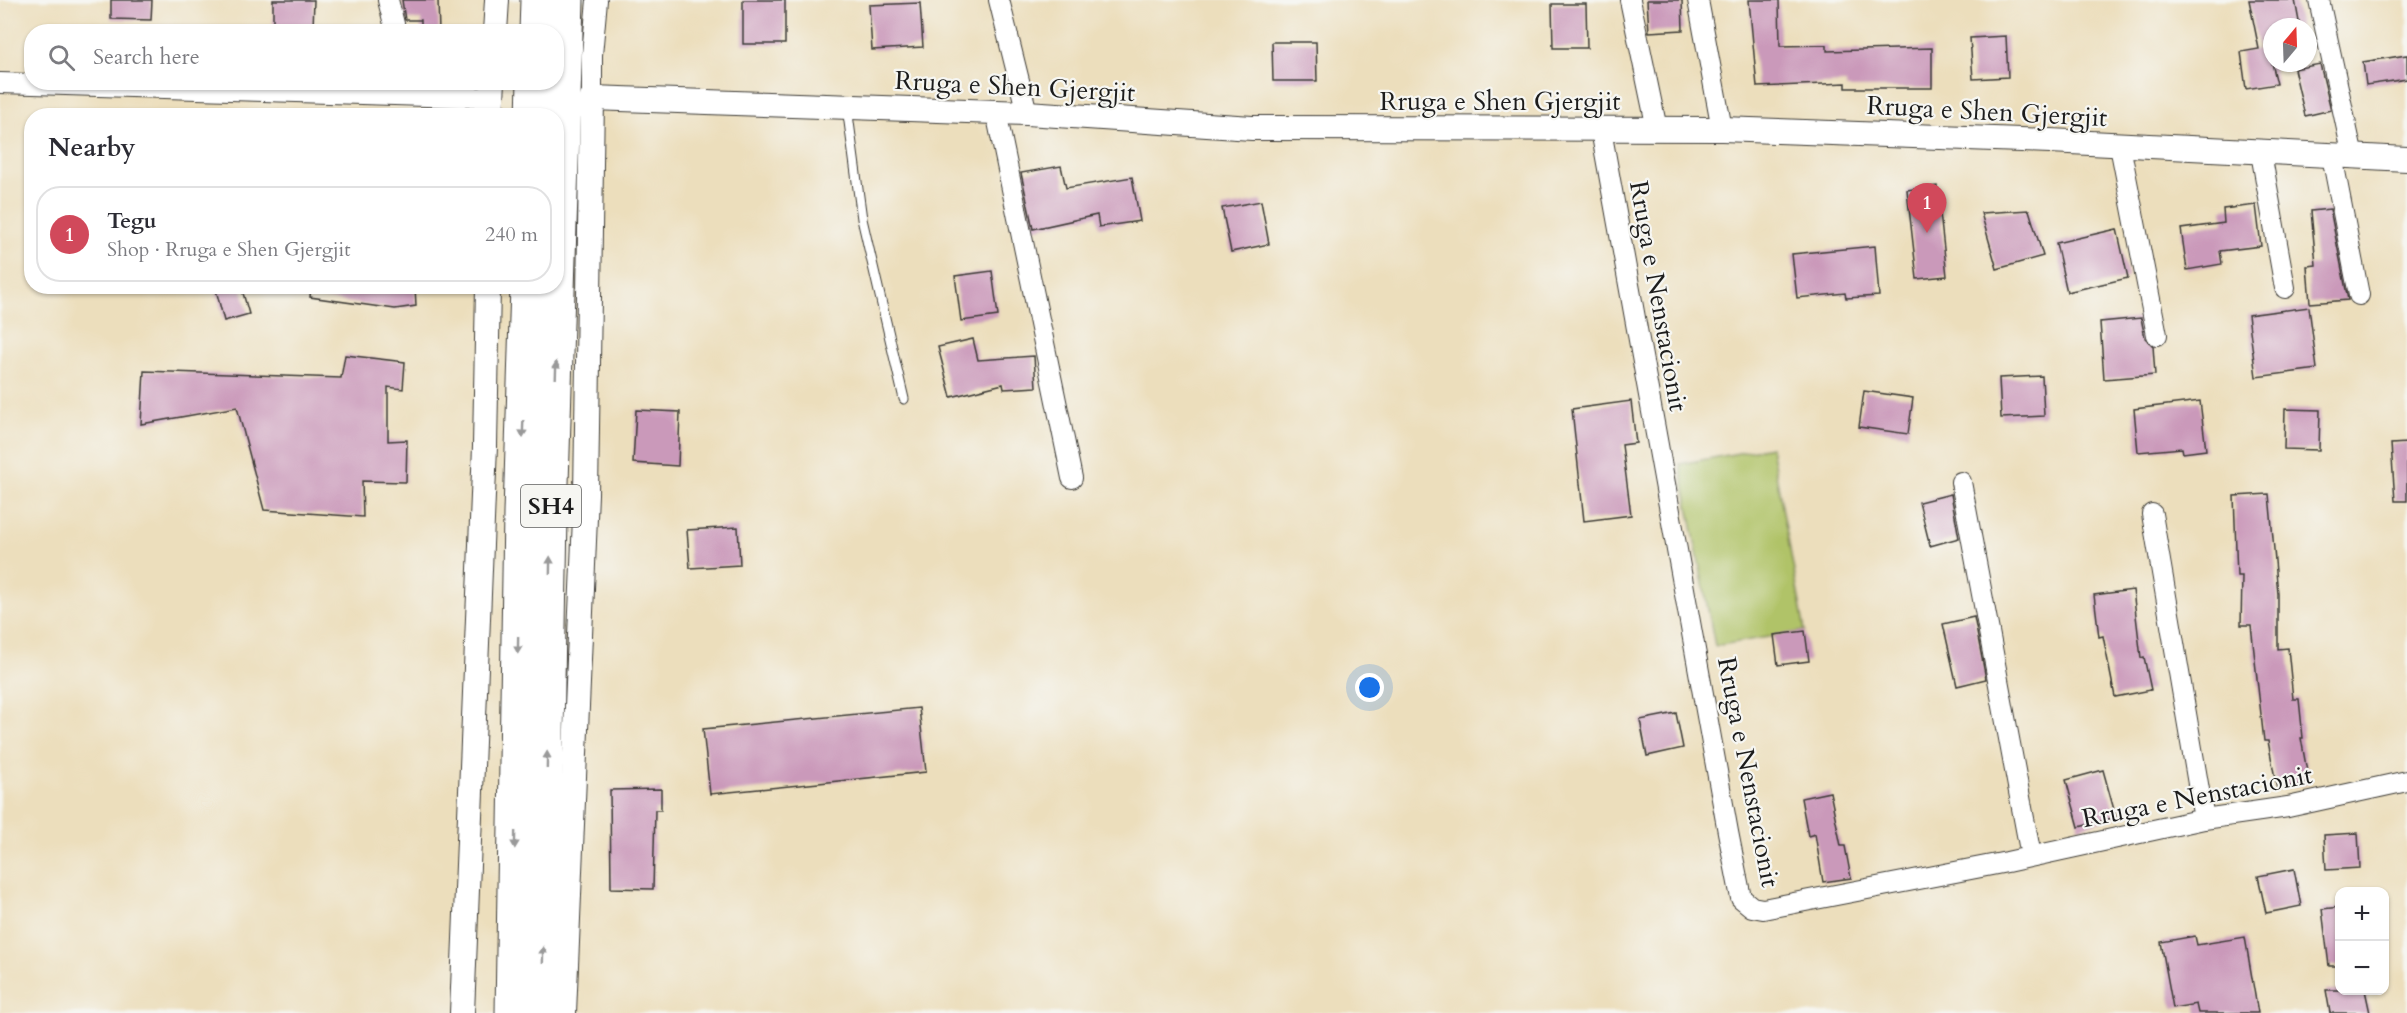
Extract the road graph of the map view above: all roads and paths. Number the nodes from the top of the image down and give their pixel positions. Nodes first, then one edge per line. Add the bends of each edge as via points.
1 (388, 0) edge
2 (496, 0) edge
3 (537, 0) edge
4 (567, 0) edge
5 (597, 0) edge
6 (999, 0) edge
7 (1630, 0) edge
8 (1698, 0) edge
9 (2319, 0) edge
10 (394, 24) edge
11 (495, 24) edge
12 (536, 24) edge
13 (0, 83) edge
14 (24, 83) edge
15 (418, 90) edge
16 (534, 90) edge
17 (592, 98) junction
18 (492, 99) edge
19 (847, 107) junction
20 (533, 108) edge
21 (564, 108) edge
22 (996, 112) junction
23 (1027, 113) junction
24 (1657, 129) junction
25 (1722, 129) junction
26 (1601, 130) junction
27 (2120, 146) junction
28 (2261, 153) junction
29 (2343, 156) junction
30 (2407, 159) edge
31 (2286, 288) dead end
32 (488, 294) edge
33 (527, 294) edge
34 (558, 294) edge
35 (2359, 295) dead end
36 (2157, 335) dead end
37 (904, 399) dead end
38 (1072, 478) dead end
39 (1961, 482) dead end
40 (2152, 514) dead end
41 (2407, 781) edge
42 (2204, 819) junction
43 (2031, 856) junction
44 (462, 1013) edge
45 (512, 1013) edge
46 (543, 1013) edge
47 (564, 1013) edge

1 - 10 street
2 - 11 street
3 - 12 highway
21 -> 4 highway, SH4
5 - 17 street
6 - 23 street
7 - 24 street
8 - 25 street
9 - 29 street
13 - 14 street
15 - 18 street
16 - 20 highway
17 - 19 street, Rruga e Shen Gjergjit
17 - 47 street via 586,494
19 - 22 street, Rruga e Shen Gjergjit
19 - 37 lane via 862,219
22 - 23 street, Rruga e Shen Gjergjit
22 - 38 street
23 - 26 street, Rruga e Shen Gjergjit via 1251,128
24 - 25 street, Rruga e Shen Gjergjit
24 - 26 street, Rruga e Shen Gjergjit
25 - 27 street, Rruga e Shen Gjergjit
26 - 43 street, Rruga e Nenstacionit via 1741,897 1752,907 1763,909
27 - 28 street, Rruga e Shen Gjergjit
27 - 36 street
28 - 29 street, Rruga e Shen Gjergjit
28 - 31 street
29 - 30 street, Rruga e Shen Gjergjit
29 - 35 street
32 - 44 street
33 -> 45 highway, SH4
46 -> 34 highway, SH4
39 - 43 street
40 - 42 street
41 - 42 street, Rruga e Nenstacionit via 2288,807
42 - 43 street, Rruga e Nenstacionit

